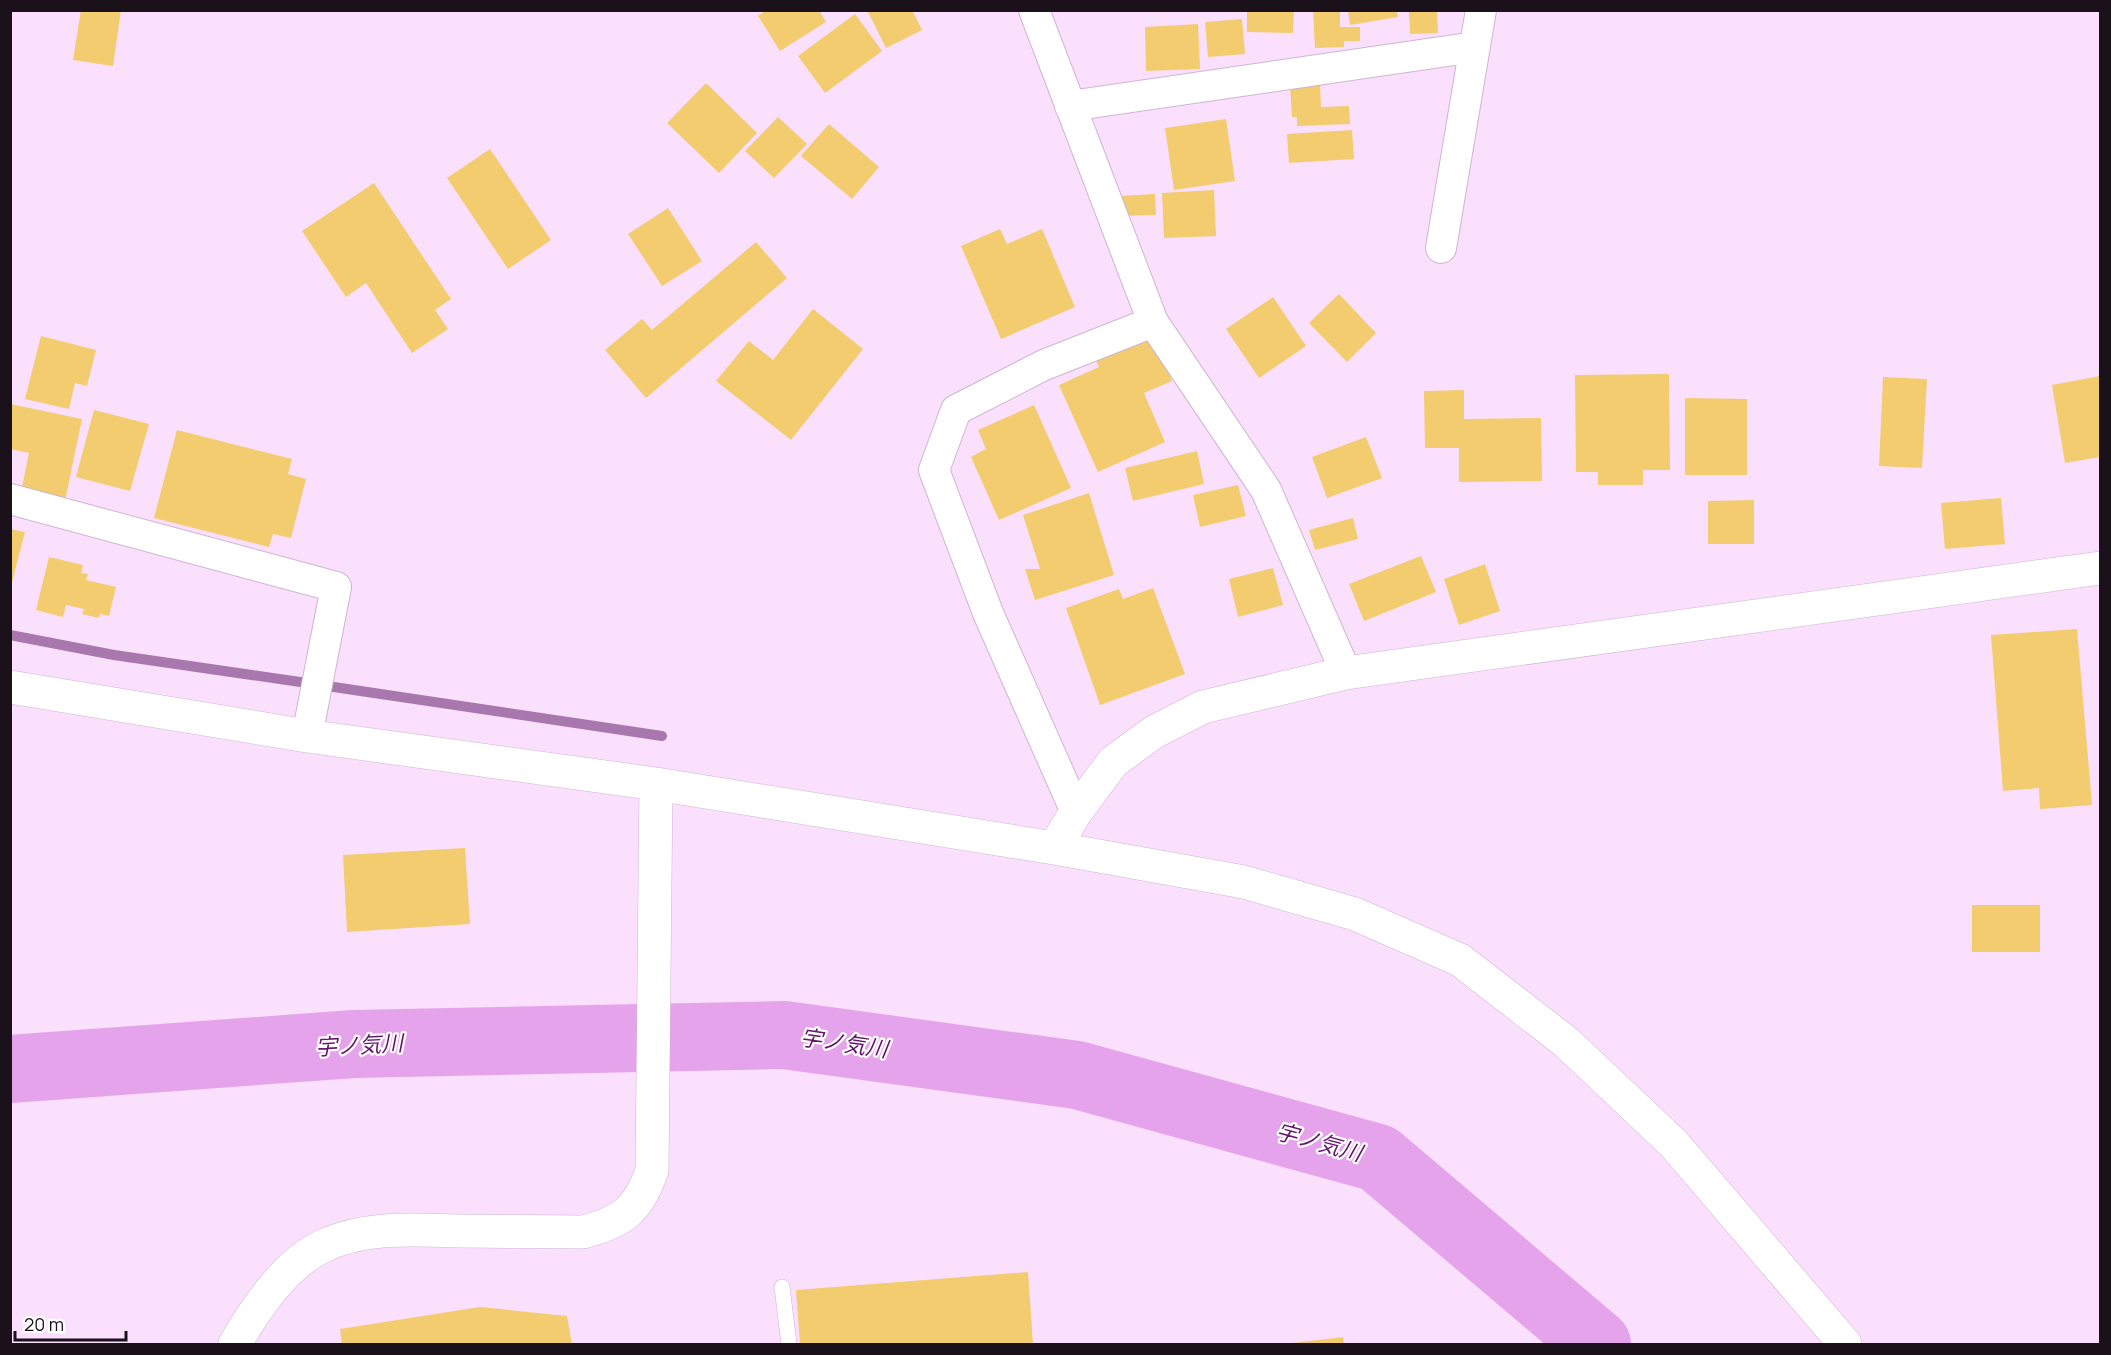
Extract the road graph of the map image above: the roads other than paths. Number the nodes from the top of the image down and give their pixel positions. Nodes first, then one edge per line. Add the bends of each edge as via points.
1 (1035, 10) edge
2 (1481, 10) edge
3 (1475, 46) junction
4 (1070, 105) junction
5 (1441, 248) dead end
6 (1153, 322) junction
7 (10, 499) edge
8 (2100, 568) edge
9 (1346, 673) junction
10 (10, 687) edge
11 (307, 736) junction
12 (657, 783) junction
13 (1076, 812) junction
14 (1054, 848) junction
15 (782, 1287) dead end
16 (236, 1344) edge
17 (789, 1344) edge
18 (1845, 1344) edge

1 - 4 street
2 - 3 street
3 - 4 street
3 - 5 street
4 - 6 street
6 - 9 street via 1266,490
6 - 13 street via 1044,365 956,410 934,470 988,613
7 - 11 street via 336,587
8 - 9 street
9 - 13 street via 1203,707 1154,732 1113,762
10 - 11 street
11 - 12 street
12 - 14 street
12 - 16 street via 652,1170 643,1196 627,1214 606,1227 583,1232 394,1230 358,1234 322,1246 287,1272
13 - 14 street
14 - 18 street via 1244,882 1355,914 1460,960 1566,1042 1674,1144
15 - 17 lane

